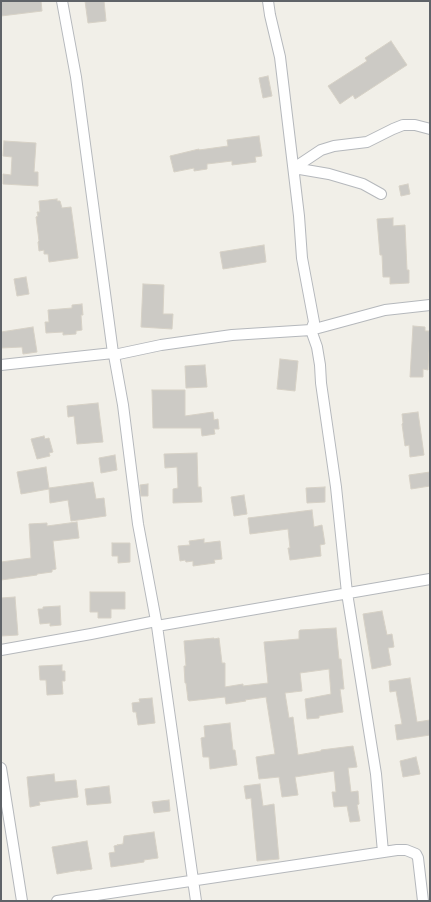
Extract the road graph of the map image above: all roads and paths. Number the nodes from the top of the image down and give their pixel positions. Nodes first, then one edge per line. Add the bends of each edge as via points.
1 (62, 1) edge
2 (268, 1) edge
3 (430, 129) edge
4 (294, 168) junction
5 (381, 194) dead end
6 (430, 305) edge
7 (311, 330) junction
8 (114, 354) junction
9 (1, 365) edge
10 (430, 579) edge
11 (347, 593) junction
12 (156, 624) junction
13 (1, 650) edge
14 (1, 768) edge
15 (383, 852) junction
16 (193, 880) junction
17 (22, 901) edge
18 (57, 901) edge
19 (196, 901) edge
20 (423, 901) edge

1 - 8 street via 76,77
2 - 4 street via 280,57
3 - 4 street via 403,125 367,142 321,150
4 - 5 street via 329,174 363,184
4 - 7 street via 302,258 314,322
6 - 7 street via 386,310
7 - 8 street via 232,335
7 - 11 street via 320,365
8 - 9 street
8 - 12 street via 138,524
10 - 11 street
11 - 12 street
11 - 15 street via 376,774
12 - 13 street via 125,627
12 - 16 street
14 - 17 street
15 - 16 street
15 - 20 street via 406,850 416,854
16 - 18 street
16 - 19 street

